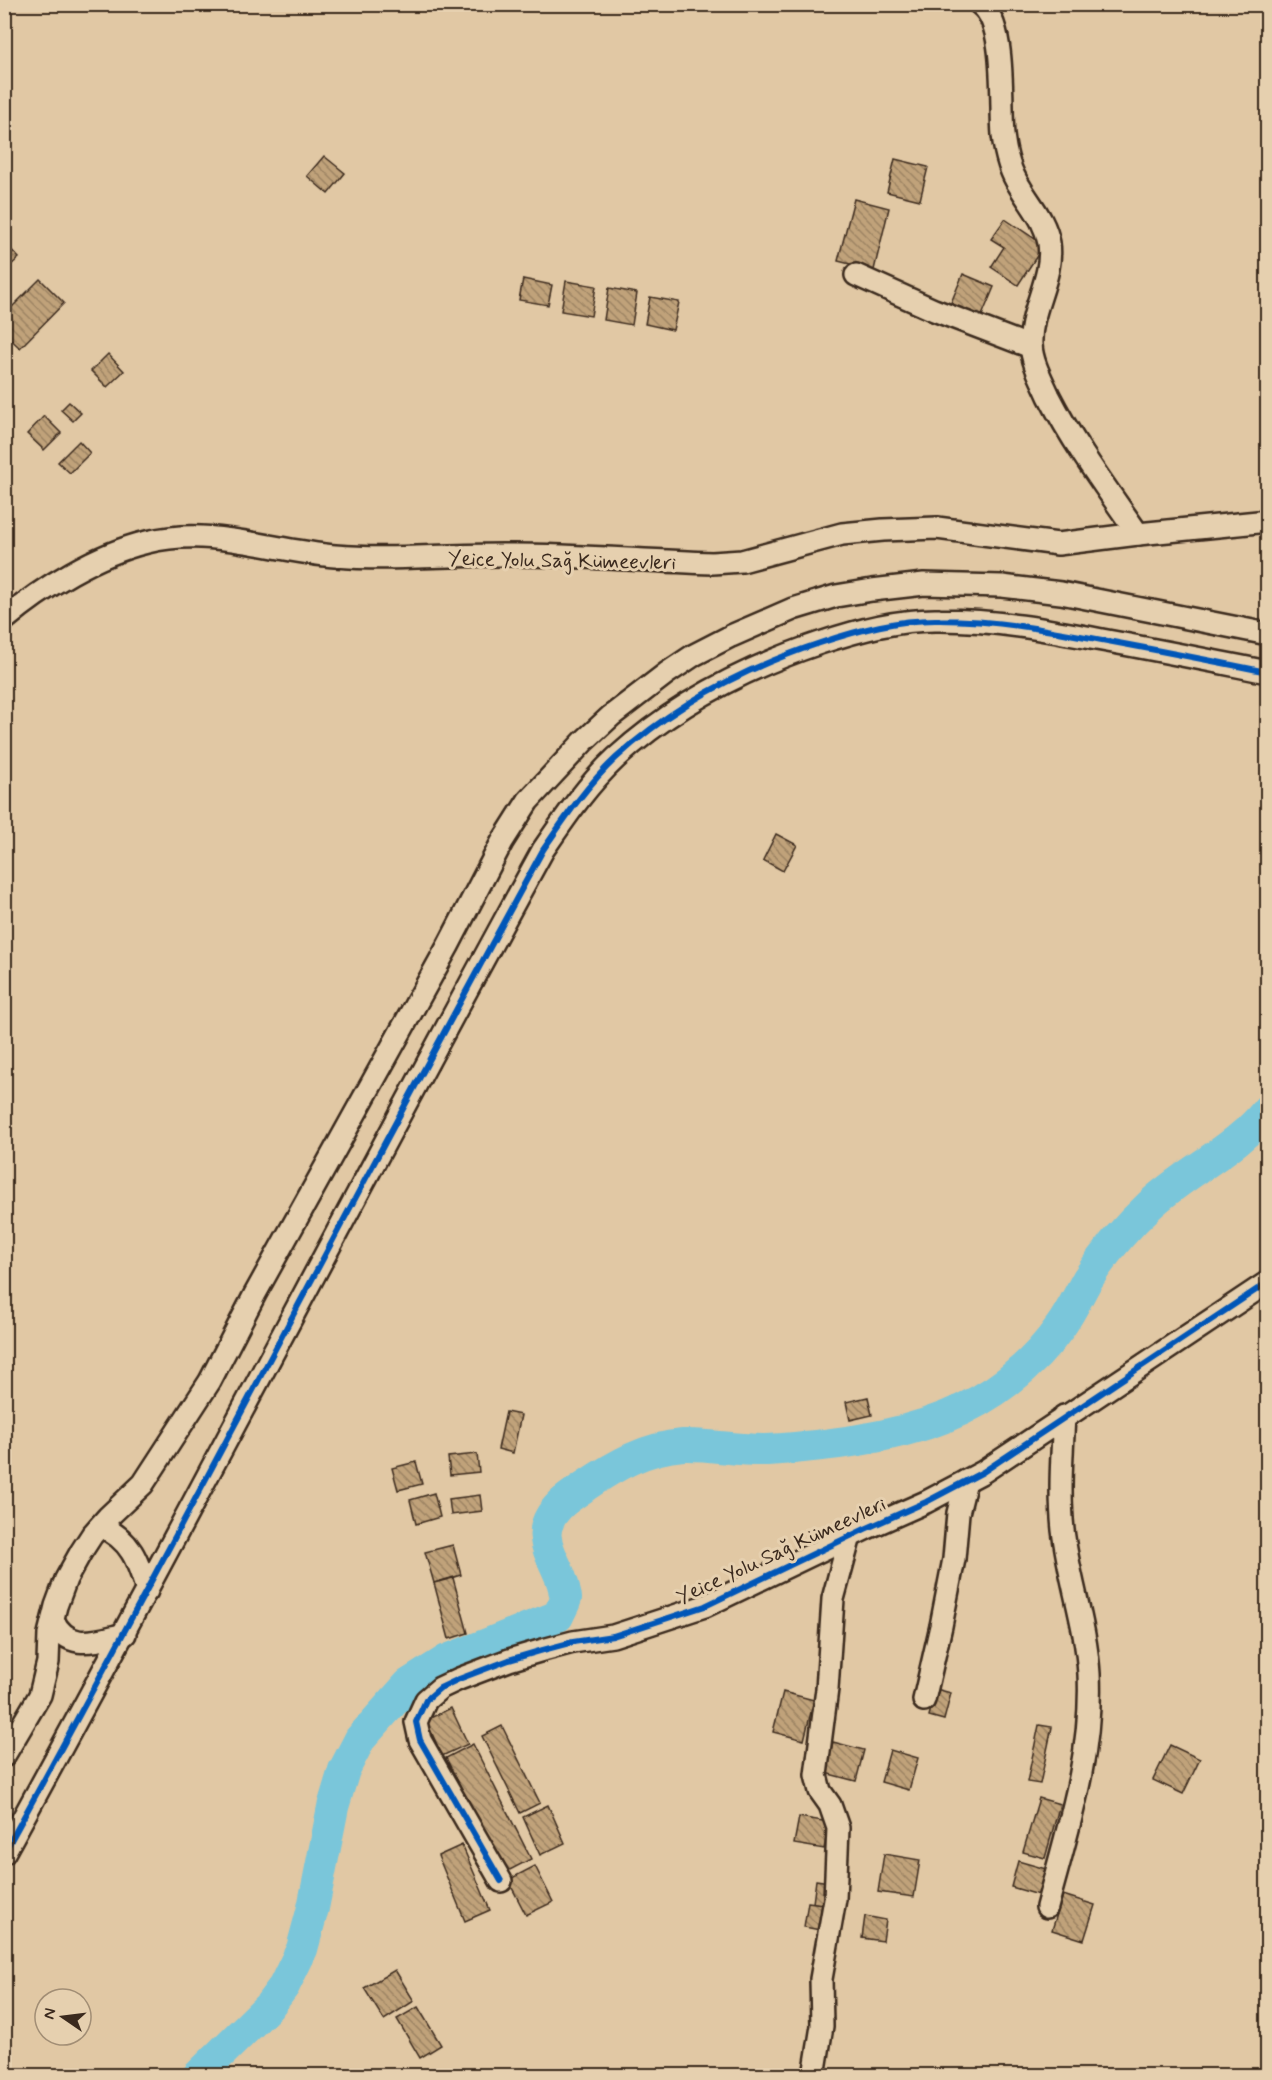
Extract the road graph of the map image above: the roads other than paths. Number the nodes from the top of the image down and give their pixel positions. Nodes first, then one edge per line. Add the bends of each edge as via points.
1 (980, 4) edge
2 (856, 274) dead end
3 (1031, 346) junction
4 (1268, 521) edge
5 (1138, 534) junction
6 (4, 620) edge
7 (1268, 634) edge
8 (1268, 672) edge
9 (1268, 1282) edge
10 (1064, 1416) junction
11 (966, 1481) junction
12 (100, 1526) junction
13 (850, 1536) junction
14 (147, 1591) junction
15 (52, 1620) junction
16 (125, 1634) junction
17 (924, 1700) dead end
18 (4, 1756) edge
19 (4, 1853) edge
20 (501, 1881) dead end
21 (1047, 1907) dead end
22 (814, 2076) edge

1 - 3 street via 993,21 997,37 1003,137 1010,166 1044,223 1049,244 1050,260 1032,321
2 - 3 street via 934,310
3 - 5 street via 1038,373 1059,415
4 - 5 street, Yeice Yolu Sağ Kümeevleri
5 - 6 street, Yeice Yolu Sağ Kümeevleri via 1058,544 937,528 883,530 842,534 742,561 712,563 511,555 334,556 224,537 191,536 119,551 69,575
7 - 12 street via 1061,593 1002,586 924,584 836,596 793,609 694,655 638,694 584,741 528,801 502,842 210,1382 143,1484
8 - 14 street via 1046,630 912,621 850,633 782,656 703,693 638,739 589,787 543,850
9 - 10 street, Yeice Yolu Sağ Kümeevleri
10 - 11 street, Yeice Yolu Sağ Kümeevleri
10 - 21 street via 1060,1485 1063,1530 1086,1647 1089,1706 1082,1772
11 - 13 street, Yeice Yolu Sağ Kümeevleri
11 - 17 street via 948,1593
12 - 14 street via 116,1534 132,1552
12 - 15 street via 66,1579
13 - 20 street, Yeice Yolu Sağ Kümeevleri via 705,1606 612,1636 508,1660 450,1683 426,1700 416,1722 420,1740
13 - 22 street via 833,1599 816,1775 838,1828 835,1899 821,1979 822,2026
14 - 16 street
15 - 16 street via 58,1632 76,1641
15 - 18 street via 40,1695
16 - 19 street

